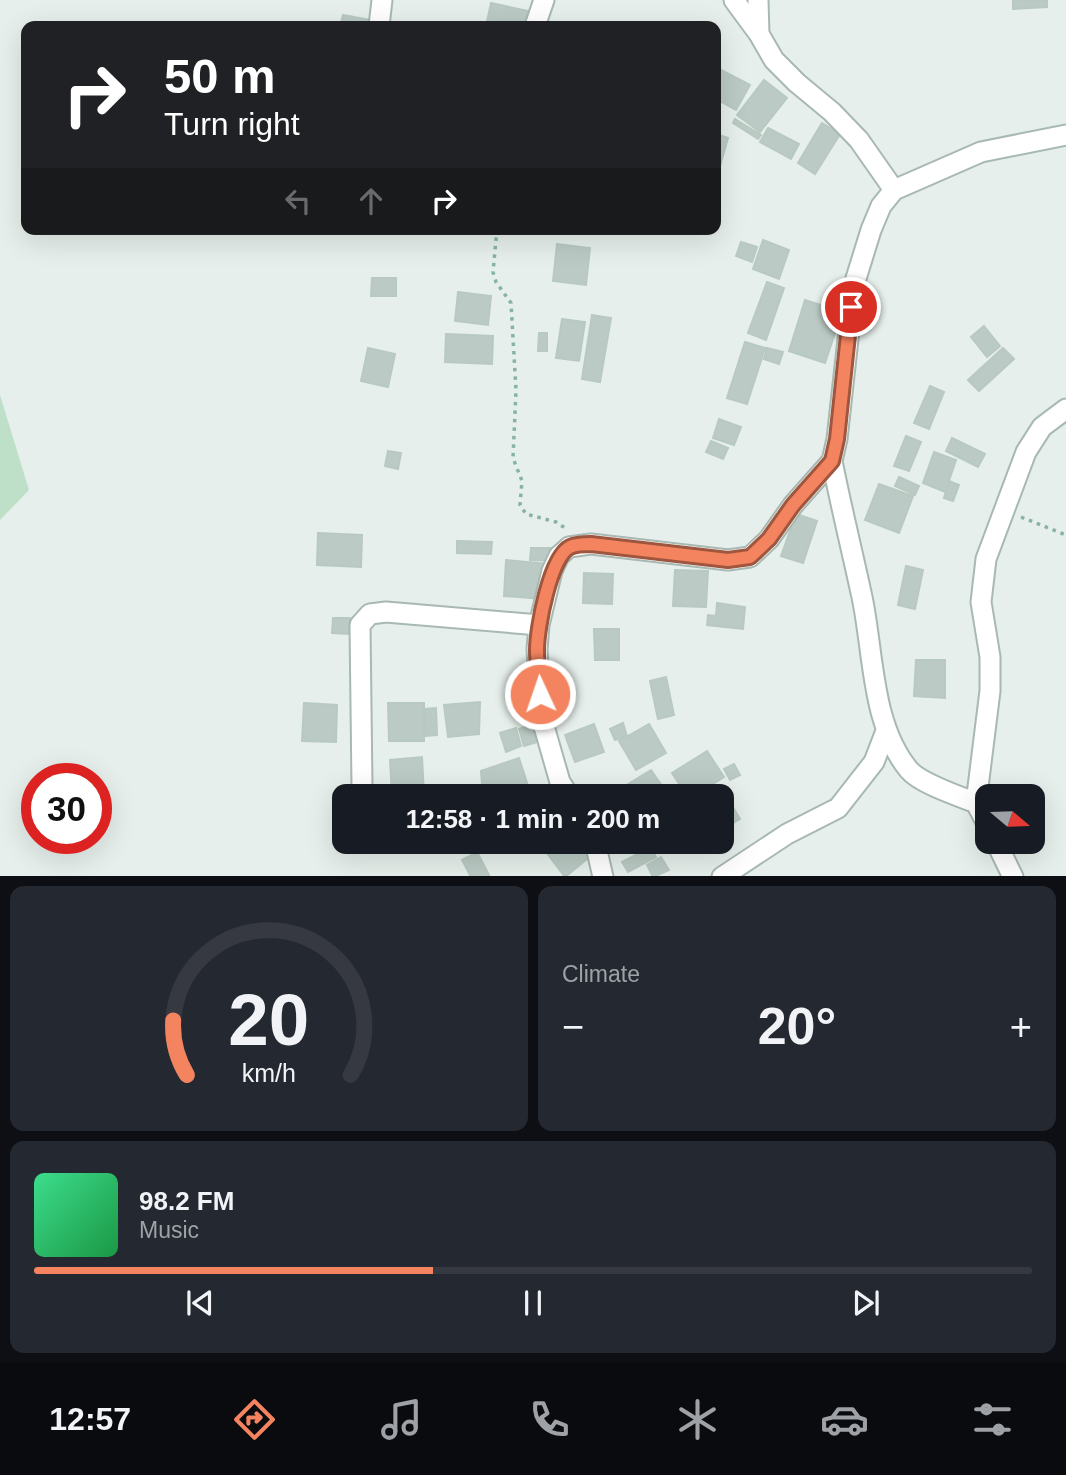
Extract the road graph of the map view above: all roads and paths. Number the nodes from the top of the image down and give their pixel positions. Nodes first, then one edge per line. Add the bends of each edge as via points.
1 (382, 0) edge
2 (544, 0) edge
3 (734, 0) edge
4 (758, 0) edge
5 (380, 21) edge
6 (537, 21) edge
7 (760, 34) junction
8 (1066, 135) edge
9 (894, 190) junction
10 (497, 235) edge
11 (1066, 409) edge
12 (832, 461) junction
13 (1002, 513) junction
14 (1066, 535) edge
15 (582, 544) junction
16 (539, 625) junction
17 (886, 731) junction
18 (874, 762) junction
19 (912, 773) junction
20 (362, 784) edge
21 (561, 784) edge
22 (978, 784) edge
23 (975, 803) edge
24 (598, 854) edge
25 (1002, 854) edge
26 (603, 876) edge
27 (724, 876) edge
28 (1013, 876) edge

1 - 5 street
2 - 6 street
3 - 7 street
4 - 7 street
7 - 9 street via 774,60 859,140
8 - 9 street via 981,152
9 - 12 street via 881,206 854,285
10 - 15 path via 494,277 509,296 512,312 513,458 522,481 520,505 526,514 563,526
11 - 13 street via 1042,427 1026,452
12 - 15 street via 750,557 728,560
12 - 17 street
13 - 14 path
13 - 22 street via 983,578 990,691
15 - 16 street via 559,556
16 - 20 street via 370,614 360,625
16 - 21 street via 541,716
17 - 18 street
17 - 19 street
18 - 19 street
18 - 27 street via 838,808 787,834
19 - 23 street
24 - 26 street
25 - 28 street

